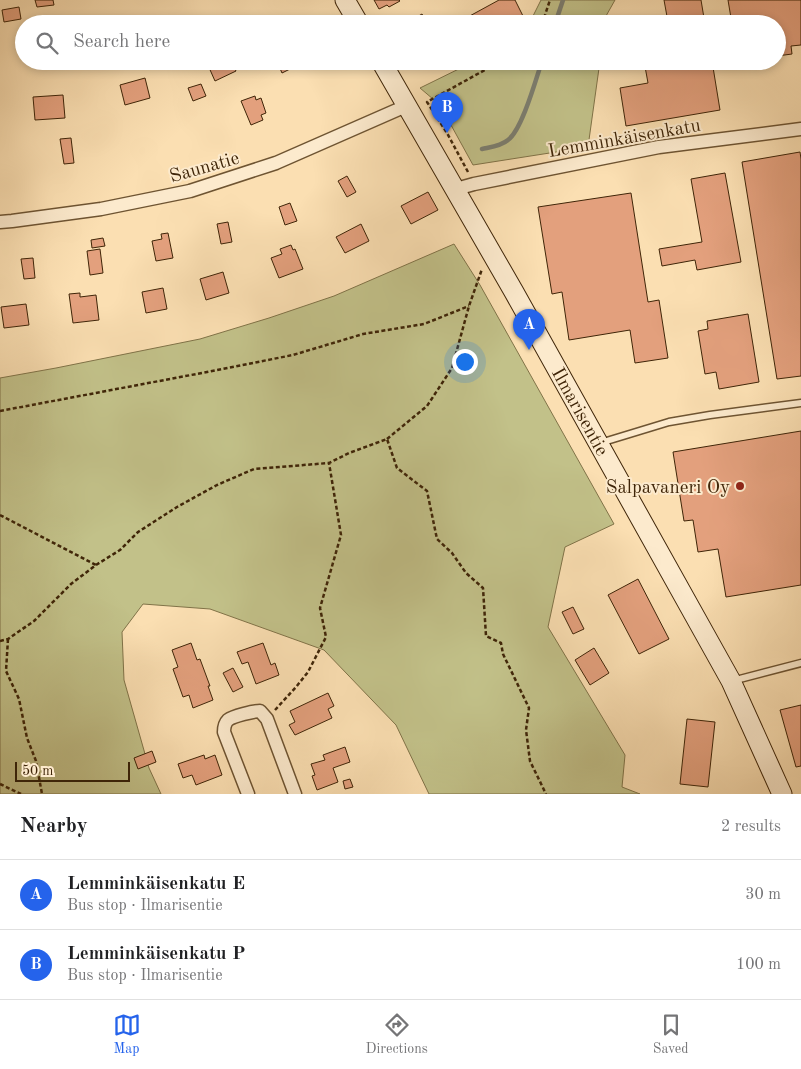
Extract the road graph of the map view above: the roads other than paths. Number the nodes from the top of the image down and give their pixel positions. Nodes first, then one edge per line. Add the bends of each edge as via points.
1 (345, 0) edge
2 (354, 15) edge
3 (385, 70) edge
4 (406, 106) junction
5 (801, 129) edge
6 (456, 189) junction
7 (0, 222) edge
8 (801, 403) edge
9 (599, 444) junction
10 (801, 663) edge
11 (731, 681) junction
12 (248, 794) edge
13 (294, 794) edge
14 (782, 794) edge

1 - 2 street
3 - 4 street, Ilmarisentie
4 - 6 street, Ilmarisentie
4 - 7 street, Saunatie via 276,163 190,192 102,209
5 - 6 street, Lemminkäisenkatu via 659,146
6 - 9 street, Ilmarisentie
8 - 9 lane via 669,422
9 - 11 street, Ilmarisentie
10 - 11 lane
11 - 14 street, Ilmarisentie
12 - 13 street via 224,726 229,720 253,711 260,711 267,718

